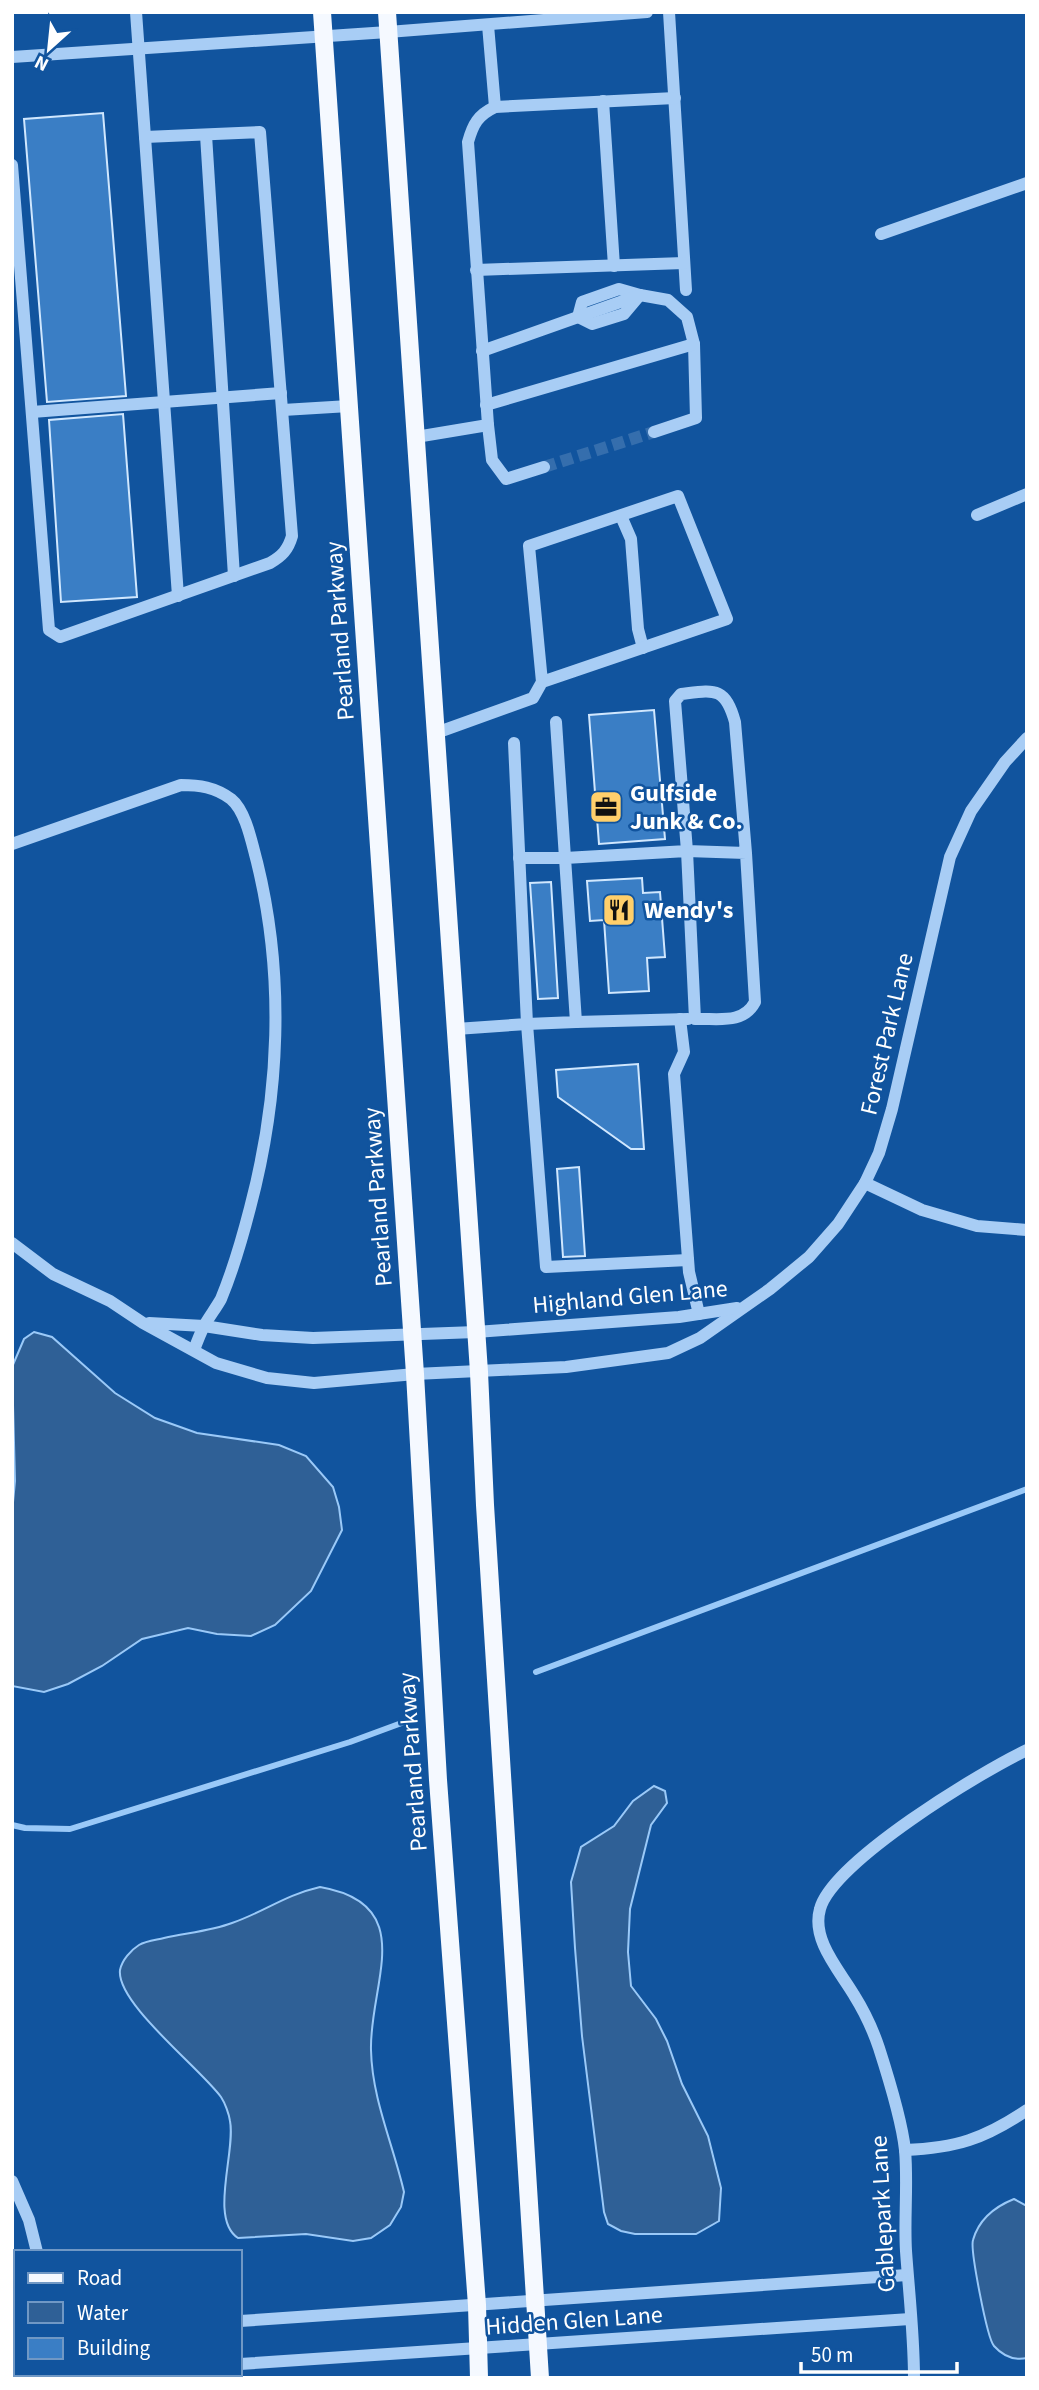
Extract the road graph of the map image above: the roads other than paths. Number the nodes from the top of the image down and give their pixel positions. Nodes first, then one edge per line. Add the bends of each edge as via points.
1 (136, 12) edge
2 (323, 12) edge
3 (387, 12) edge
4 (647, 12) edge
5 (669, 12) edge
6 (525, 17) edge
7 (488, 24) junction
8 (388, 33) junction
9 (324, 36) junction
10 (139, 49) junction
11 (12, 57) edge
12 (675, 97) junction
13 (603, 101) junction
14 (495, 107) junction
15 (206, 135) junction
16 (145, 137) junction
17 (12, 165) edge
18 (1027, 183) edge
19 (881, 234) dead end
20 (684, 263) junction
21 (614, 266) junction
22 (476, 270) junction
23 (686, 290) dead end
24 (694, 344) junction
25 (482, 351) junction
26 (281, 393) junction
27 (223, 398) junction
28 (164, 402) junction
29 (486, 405) junction
30 (349, 406) junction
31 (282, 410) junction
32 (32, 412) junction
33 (488, 425) junction
34 (654, 432) tunnel mouth
35 (416, 437) junction
36 (544, 467) tunnel mouth
37 (1027, 494) edge
38 (977, 515) dead end
39 (621, 516) junction
40 (234, 576) junction
41 (178, 596) junction
42 (642, 648) junction
43 (542, 682) junction
44 (555, 722) dead end
45 (436, 733) junction
46 (1027, 738) edge
47 (514, 743) dead end
48 (12, 844) edge
49 (687, 851) junction
50 (746, 853) junction
51 (520, 858) junction
52 (565, 858) junction
53 (680, 1019) junction
54 (695, 1019) junction
55 (576, 1022) junction
56 (527, 1024) junction
57 (456, 1029) junction
58 (865, 1183) junction
59 (1027, 1230) edge
60 (12, 1243) edge
61 (688, 1260) junction
62 (741, 1308) junction
63 (699, 1314) junction
64 (143, 1323) junction
65 (204, 1326) junction
66 (476, 1332) junction
67 (412, 1335) junction
68 (194, 1350) junction
69 (479, 1372) junction
70 (415, 1374) junction
71 (1027, 1750) edge
72 (1027, 2110) edge
73 (905, 2150) junction
74 (12, 2181) edge
75 (36, 2250) edge
76 (907, 2275) junction
77 (536, 2301) junction
78 (477, 2305) junction
79 (910, 2319) junction
80 (242, 2321) edge
81 (538, 2344) junction
82 (477, 2348) junction
83 (242, 2364) edge
84 (479, 2378) edge
85 (540, 2378) edge
86 (914, 2378) edge

1 - 10 street
2 - 9 main road, Pearland Parkway
3 - 8 main road
4 - 6 street
5 - 12 street
6 - 7 street
7 - 8 street
7 - 14 street
8 - 9 street
8 - 35 main road
9 - 10 street
9 - 30 main road, Pearland Parkway
10 - 11 street
10 - 16 street
12 - 13 street
12 - 20 street
13 - 14 street
13 - 21 street
14 - 22 street via 474,123 468,142
15 - 16 street
15 - 26 street via 260,132
15 - 27 street
16 - 28 street
17 - 32 street
18 - 19 street
20 - 21 street
20 - 23 street
21 - 22 street
22 - 25 street
24 - 25 street via 687,317 668,300 640,295
24 - 29 street
24 - 34 street via 696,418
25 - 29 street
26 - 27 street
26 - 31 street
27 - 28 street
27 - 40 street
28 - 32 street
28 - 41 street
29 - 33 street
30 - 31 street
30 - 67 main road, Pearland Parkway
31 - 40 street via 292,536 282,556
32 - 41 street via 49,629 60,637
33 - 35 street
33 - 36 street via 492,460 506,479
35 - 45 main road
37 - 38 street
39 - 42 street via 631,539
39 - 42 street via 678,496 727,619
39 - 43 street via 529,546
40 - 41 street
42 - 43 street
43 - 45 street via 533,698
44 - 52 street
45 - 57 main road
46 - 58 street, Forest Park Lane via 971,811 950,857 892,1109
47 - 51 street
48 - 65 street via 181,785 204,785 232,800 249,830 272,947 276,1044 264,1149 250,1209 219,1302
49 - 50 street
49 - 50 street via 675,701 681,694 703,691 717,692 730,702
49 - 52 street
49 - 54 street
50 - 54 street via 755,1002 740,1018
51 - 52 street
51 - 56 street
52 - 55 street
53 - 54 street
53 - 55 street
53 - 61 street via 684,1052 674,1074
55 - 56 street
56 - 57 street
56 - 61 street via 546,1267
57 - 66 main road
58 - 59 street via 922,1210 977,1226
58 - 62 street, Forest Park Lane via 809,1257
60 - 64 street, Highland Glen Lane via 53,1273
61 - 63 street
62 - 63 street, Highland Glen Lane
62 - 69 street, Highland Glen Lane via 700,1338 668,1353 566,1367
63 - 66 street, Highland Glen Lane
64 - 65 street, Highland Glen Lane
64 - 68 street, Highland Glen Lane
65 - 67 street, Highland Glen Lane via 300,1337
65 - 68 street
66 - 67 street, Highland Glen Lane
66 - 69 main road
67 - 70 main road, Pearland Parkway
68 - 70 street, Highland Glen Lane via 216,1363 267,1378 314,1383
69 - 70 street, Highland Glen Lane
69 - 77 main road
70 - 78 main road, Pearland Parkway via 438,1780
71 - 73 street, Gablepark Lane via 937,1802 886,1838 846,1872 819,1910 827,1951 856,1997 878,2046
72 - 73 street via 967,2141 938,2149
73 - 76 street, Gablepark Lane
74 - 75 street
76 - 77 street, Hidden Glen Lane
76 - 79 street, Gablepark Lane
77 - 78 street, Hidden Glen Lane
77 - 81 main road
78 - 80 street, Hidden Glen Lane
78 - 82 main road, Pearland Parkway
79 - 81 street, Hidden Glen Lane
79 - 86 street, Gablepark Lane
81 - 82 street, Hidden Glen Lane
81 - 85 main road
82 - 83 street, Hidden Glen Lane
82 - 84 main road, Pearland Parkway

